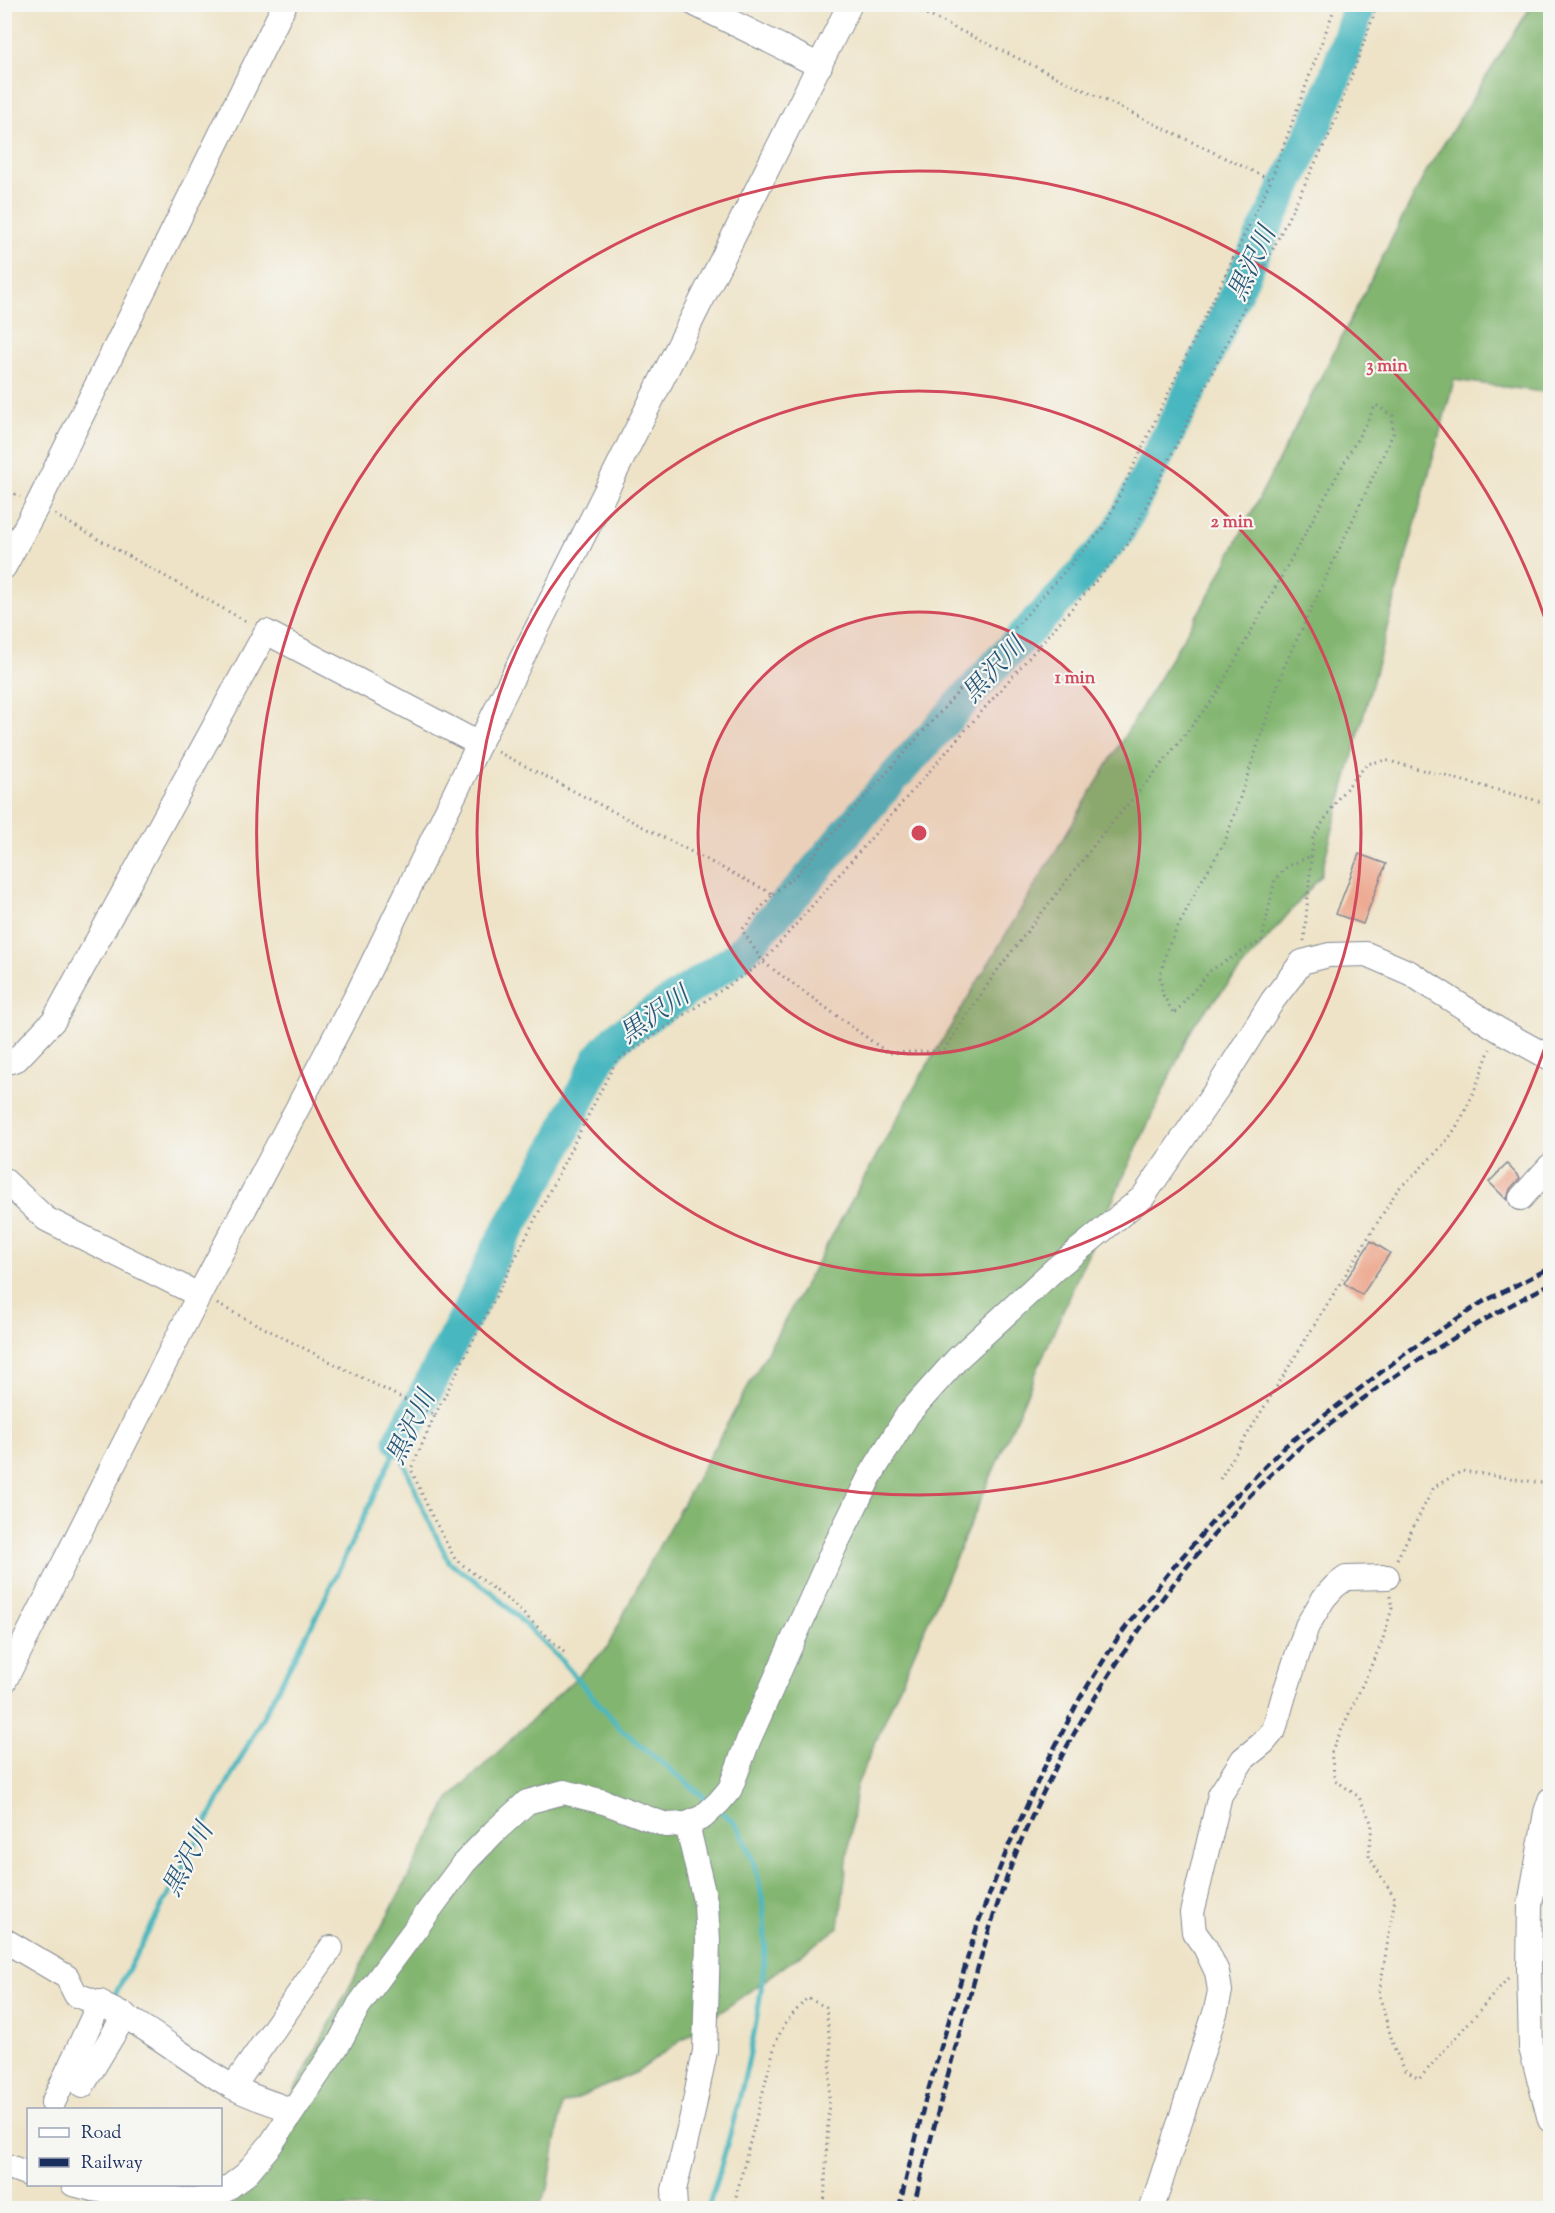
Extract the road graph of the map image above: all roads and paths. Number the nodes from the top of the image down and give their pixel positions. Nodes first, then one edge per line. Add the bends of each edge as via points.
1 (285, 4) edge
2 (695, 4) edge
3 (850, 4) edge
4 (905, 4) edge
5 (1336, 4) edge
6 (1378, 4) edge
7 (820, 66) junction
8 (1271, 180) junction
9 (1232, 258) junction
10 (1262, 273) junction
11 (4, 488) edge
12 (37, 506) junction
13 (4, 567) edge
14 (266, 632) junction
15 (479, 744) junction
16 (1551, 804) edge
17 (1311, 856) junction
18 (773, 894) junction
19 (763, 962) junction
20 (1302, 962) junction
21 (1499, 1030) junction
22 (1551, 1058) edge
23 (4, 1063) edge
24 (1551, 1166) edge
25 (4, 1180) edge
26 (1521, 1198) dead end
27 (199, 1294) junction
28 (435, 1415) junction
29 (1220, 1479) dead end
30 (1551, 1481) edge
31 (1387, 1577) junction
32 (566, 1654) dead end
33 (4, 1682) edge
34 (1551, 1800) edge
35 (687, 1824) junction
36 (4, 1940) edge
37 (331, 1948) dead end
38 (1536, 1962) edge
39 (100, 2002) junction
40 (124, 2014) junction
41 (82, 2086) dead end
42 (233, 2087) junction
43 (53, 2103) dead end
44 (292, 2110) junction
45 (1551, 2120) edge
46 (4, 2165) edge
47 (27, 2174) edge
48 (81, 2186) edge
49 (168, 2203) edge
50 (675, 2208) edge
51 (733, 2208) edge
52 (824, 2208) edge
53 (1152, 2208) edge

1 - 12 street
2 - 7 street
3 - 7 street
4 - 8 path
5 - 8 path
6 - 10 path via 1331,131
7 - 15 street
8 - 9 path
9 - 10 path
9 - 18 path via 1104,527 797,874
10 - 19 path via 1127,545
11 - 12 path
12 - 13 street
12 - 14 path
14 - 15 street
14 - 23 street via 54,1020 17,1059
15 - 18 path
15 - 27 street via 359,991
16 - 17 path via 1385,759 1367,764 1339,797 1313,838
17 - 19 path via 1288,866 1275,879 1262,940 1211,970 1174,1014 1163,995 1160,977 1167,950 1225,842 1284,667 1393,434 1393,416 1376,405 1216,695 1003,963 943,1051 888,1053
17 - 20 path
18 - 19 path via 742,930
19 - 28 path via 616,1061
20 - 21 street via 1329,955 1366,954 1410,973
20 - 35 street via 1143,1197 1055,1269 959,1357 908,1414 870,1476 834,1548 730,1789 703,1817
21 - 22 street
21 - 29 path via 1469,1103 1452,1133 1398,1189
24 - 26 street
25 - 27 street via 46,1219
27 - 28 path
27 - 33 street
28 - 32 path via 411,1469 455,1559 512,1603
30 - 31 path via 1462,1471 1434,1487
31 - 38 path via 1392,1608 1382,1642 1331,1753 1335,1780 1359,1797 1364,1806 1371,1824 1369,1857 1395,1898 1379,1994 1394,2048 1405,2070 1419,2079
31 - 53 street via 1346,1578 1324,1598 1307,1626 1274,1731 1243,1759 1220,1795 1192,1913 1194,1932 1217,1972 1220,1991
34 - 38 street via 1530,1905
35 - 44 street via 666,1825 564,1792 526,1802 464,1863 359,2005 339,2043
35 - 50 street via 706,1905 705,2051 674,2190
36 - 39 street via 67,1977 76,1995
37 - 42 street
38 - 45 street via 1530,2048
39 - 40 street
39 - 43 street
40 - 41 street
40 - 42 street
42 - 44 street
44 - 49 street via 245,2175 224,2191 209,2198
46 - 47 street
48 - 49 street
51 - 52 path via 776,2041 807,1998 826,2007 831,2053

